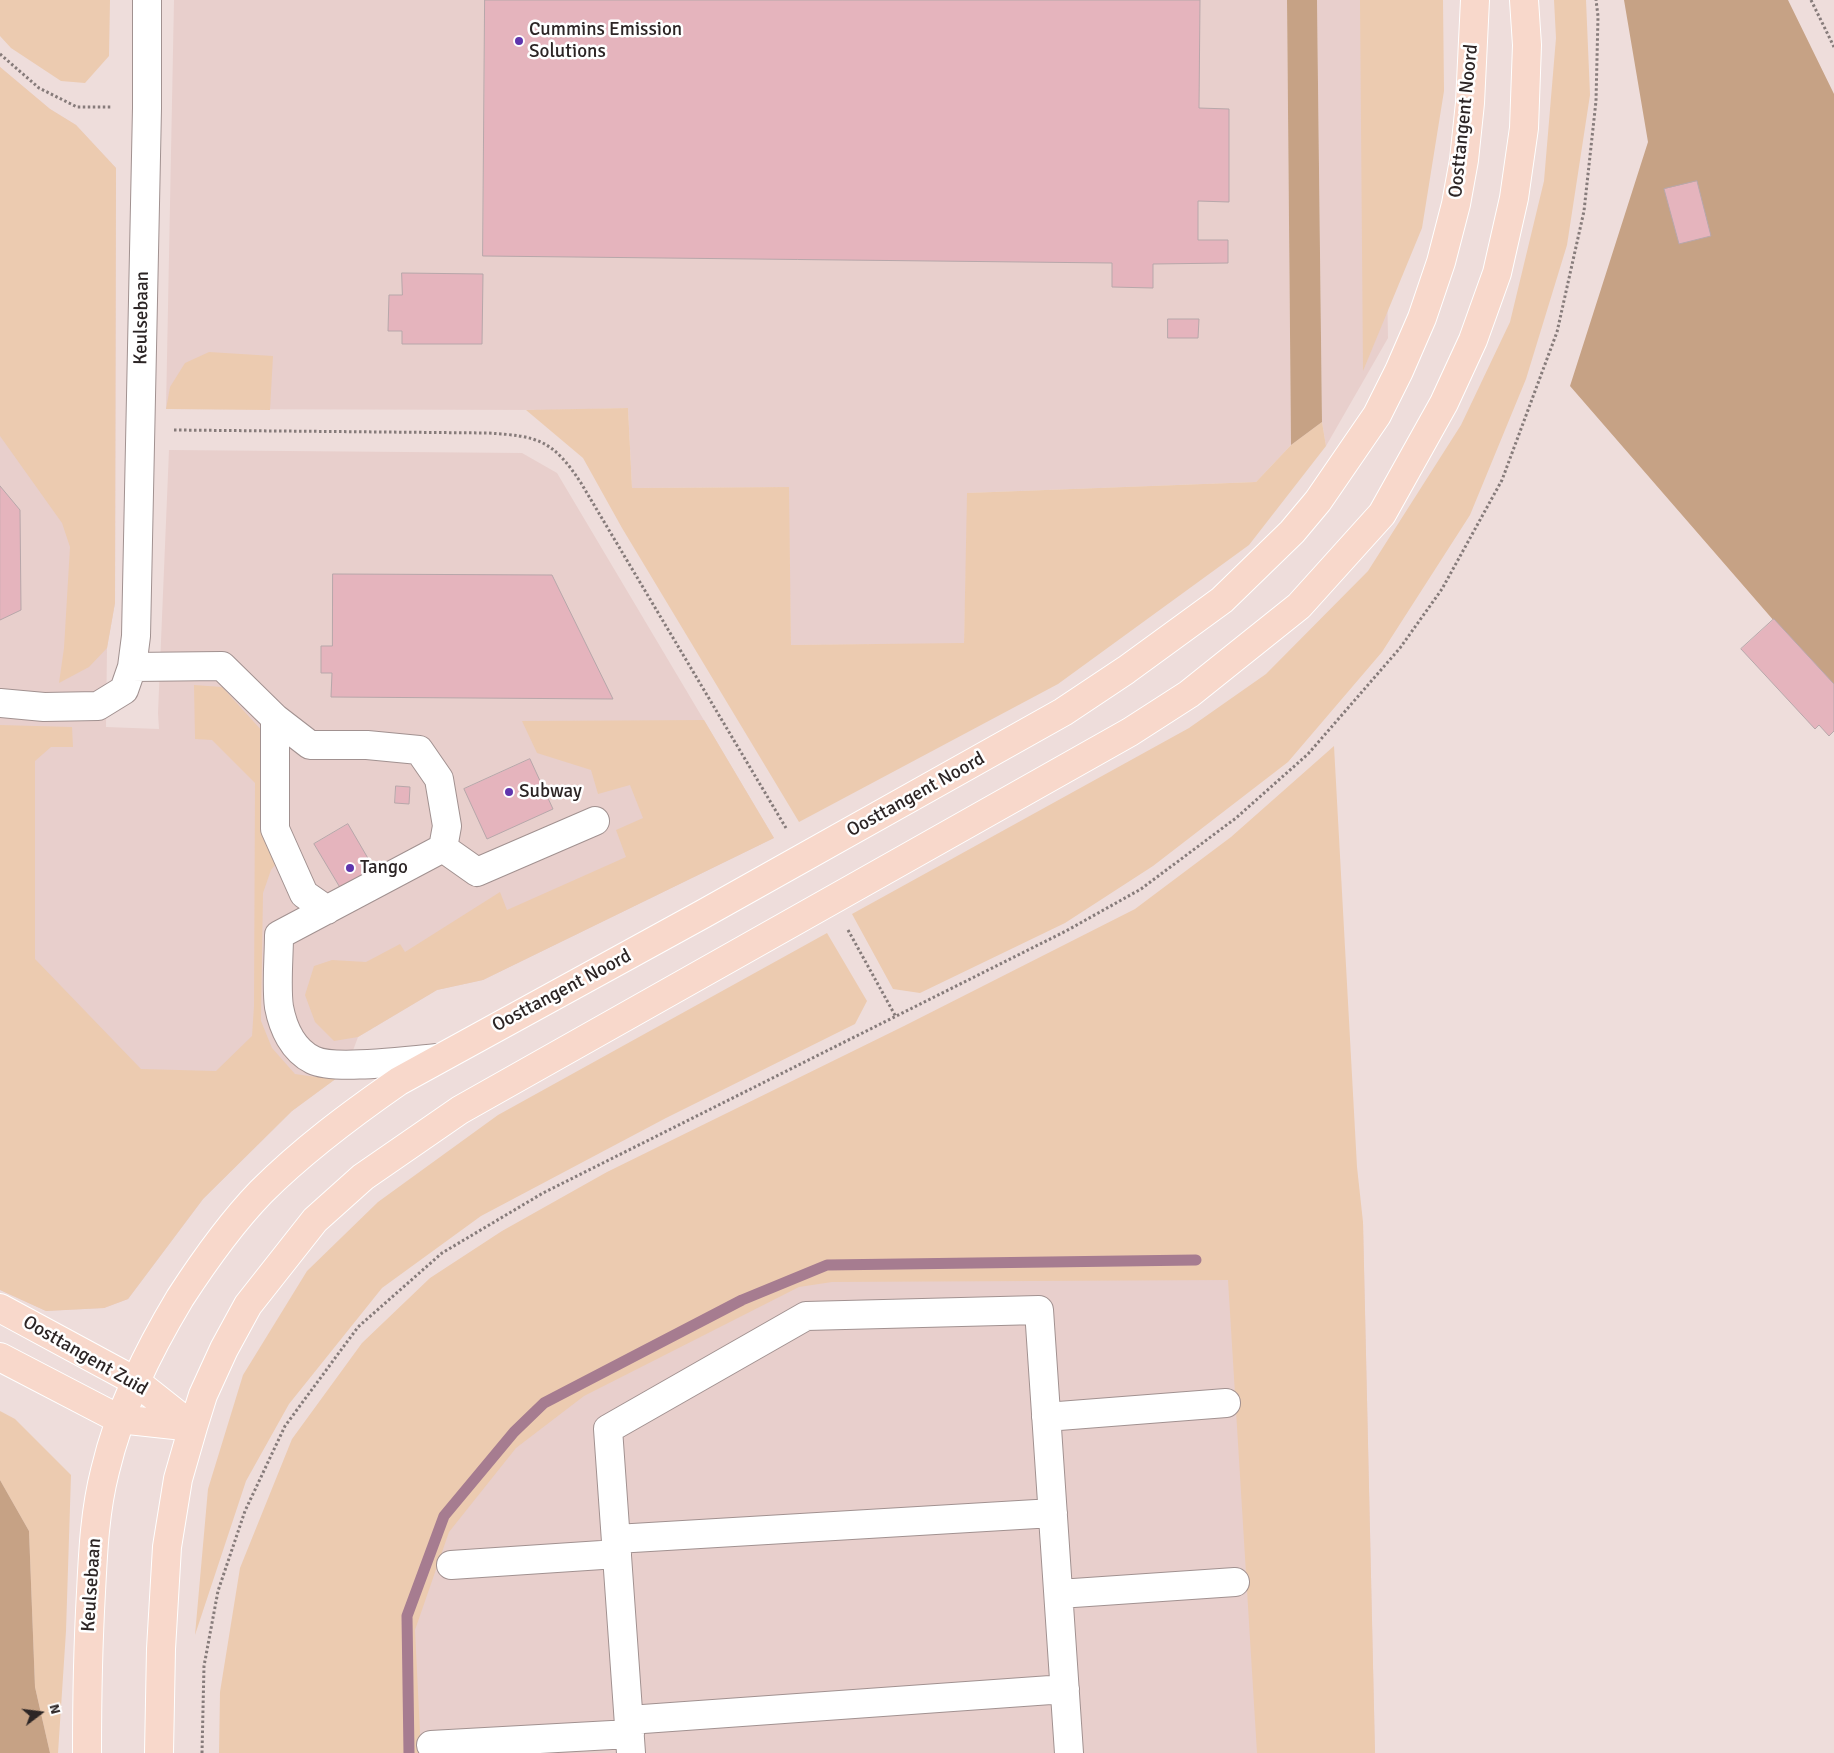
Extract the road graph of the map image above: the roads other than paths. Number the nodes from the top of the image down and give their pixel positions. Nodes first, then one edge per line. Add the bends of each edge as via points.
1 (147, 0) edge
2 (1475, 0) edge
3 (1524, 0) edge
4 (132, 667) junction
5 (0, 704) edge
6 (275, 718) junction
7 (595, 821) dead end
8 (443, 848) junction
9 (327, 910) junction
10 (438, 1058) junction
11 (0, 1308) edge
12 (0, 1357) edge
13 (135, 1381) junction
14 (1226, 1403) dead end
15 (1046, 1417) junction
16 (119, 1419) junction
17 (193, 1427) junction
18 (1053, 1513) junction
19 (617, 1547) junction
20 (451, 1565) dead end
21 (1235, 1582) dead end
22 (1059, 1594) junction
23 (1065, 1689) junction
24 (630, 1736) edge
25 (431, 1745) dead end
26 (86, 1753) edge
27 (159, 1753) edge
28 (1069, 1753) edge

1 - 4 street, Keulsebaan via 136,636
2 - 10 main road, Oosttangent Noord via 1464,160 1441,262 1422,318 1377,415 1318,501 1292,532 1222,600 1063,712 669,933
3 - 17 main road via 1527,45 1524,128 1514,198 1497,273 1476,332 1444,403 1382,514 1299,606 1189,694 1130,732 460,1110 364,1177 315,1220 248,1305 203,1395
4 - 5 street, Keulsebaan via 124,690 98,706
4 - 6 street via 222,666
6 - 8 street via 310,745 366,745 419,750 439,779 447,826
6 - 9 street via 275,829 304,894
7 - 8 street via 477,872
8 - 9 street
9 - 10 street via 279,935 279,1006 285,1029 298,1049 313,1060 328,1064
10 - 13 main road, Oosttangent Noord via 352,1114 260,1193 200,1266
11 - 13 main road, Oosttangent Zuid
12 - 16 main road, Oosttangent Zuid
13 - 16 main road, Oosttangent Noord
13 - 17 main road, Oosttangent Zuid
14 - 15 street
15 - 18 street
15 - 19 street via 1039,1310 806,1316 608,1429
16 - 17 main road, Oosttangent Zuid
16 - 26 main road, Keulsebaan via 104,1472 93,1546
17 - 27 main road via 178,1479 167,1547
18 - 19 street
18 - 22 street
19 - 20 street
19 - 24 street
21 - 22 street
22 - 23 street
23 - 24 street
23 - 28 street
24 - 25 street

